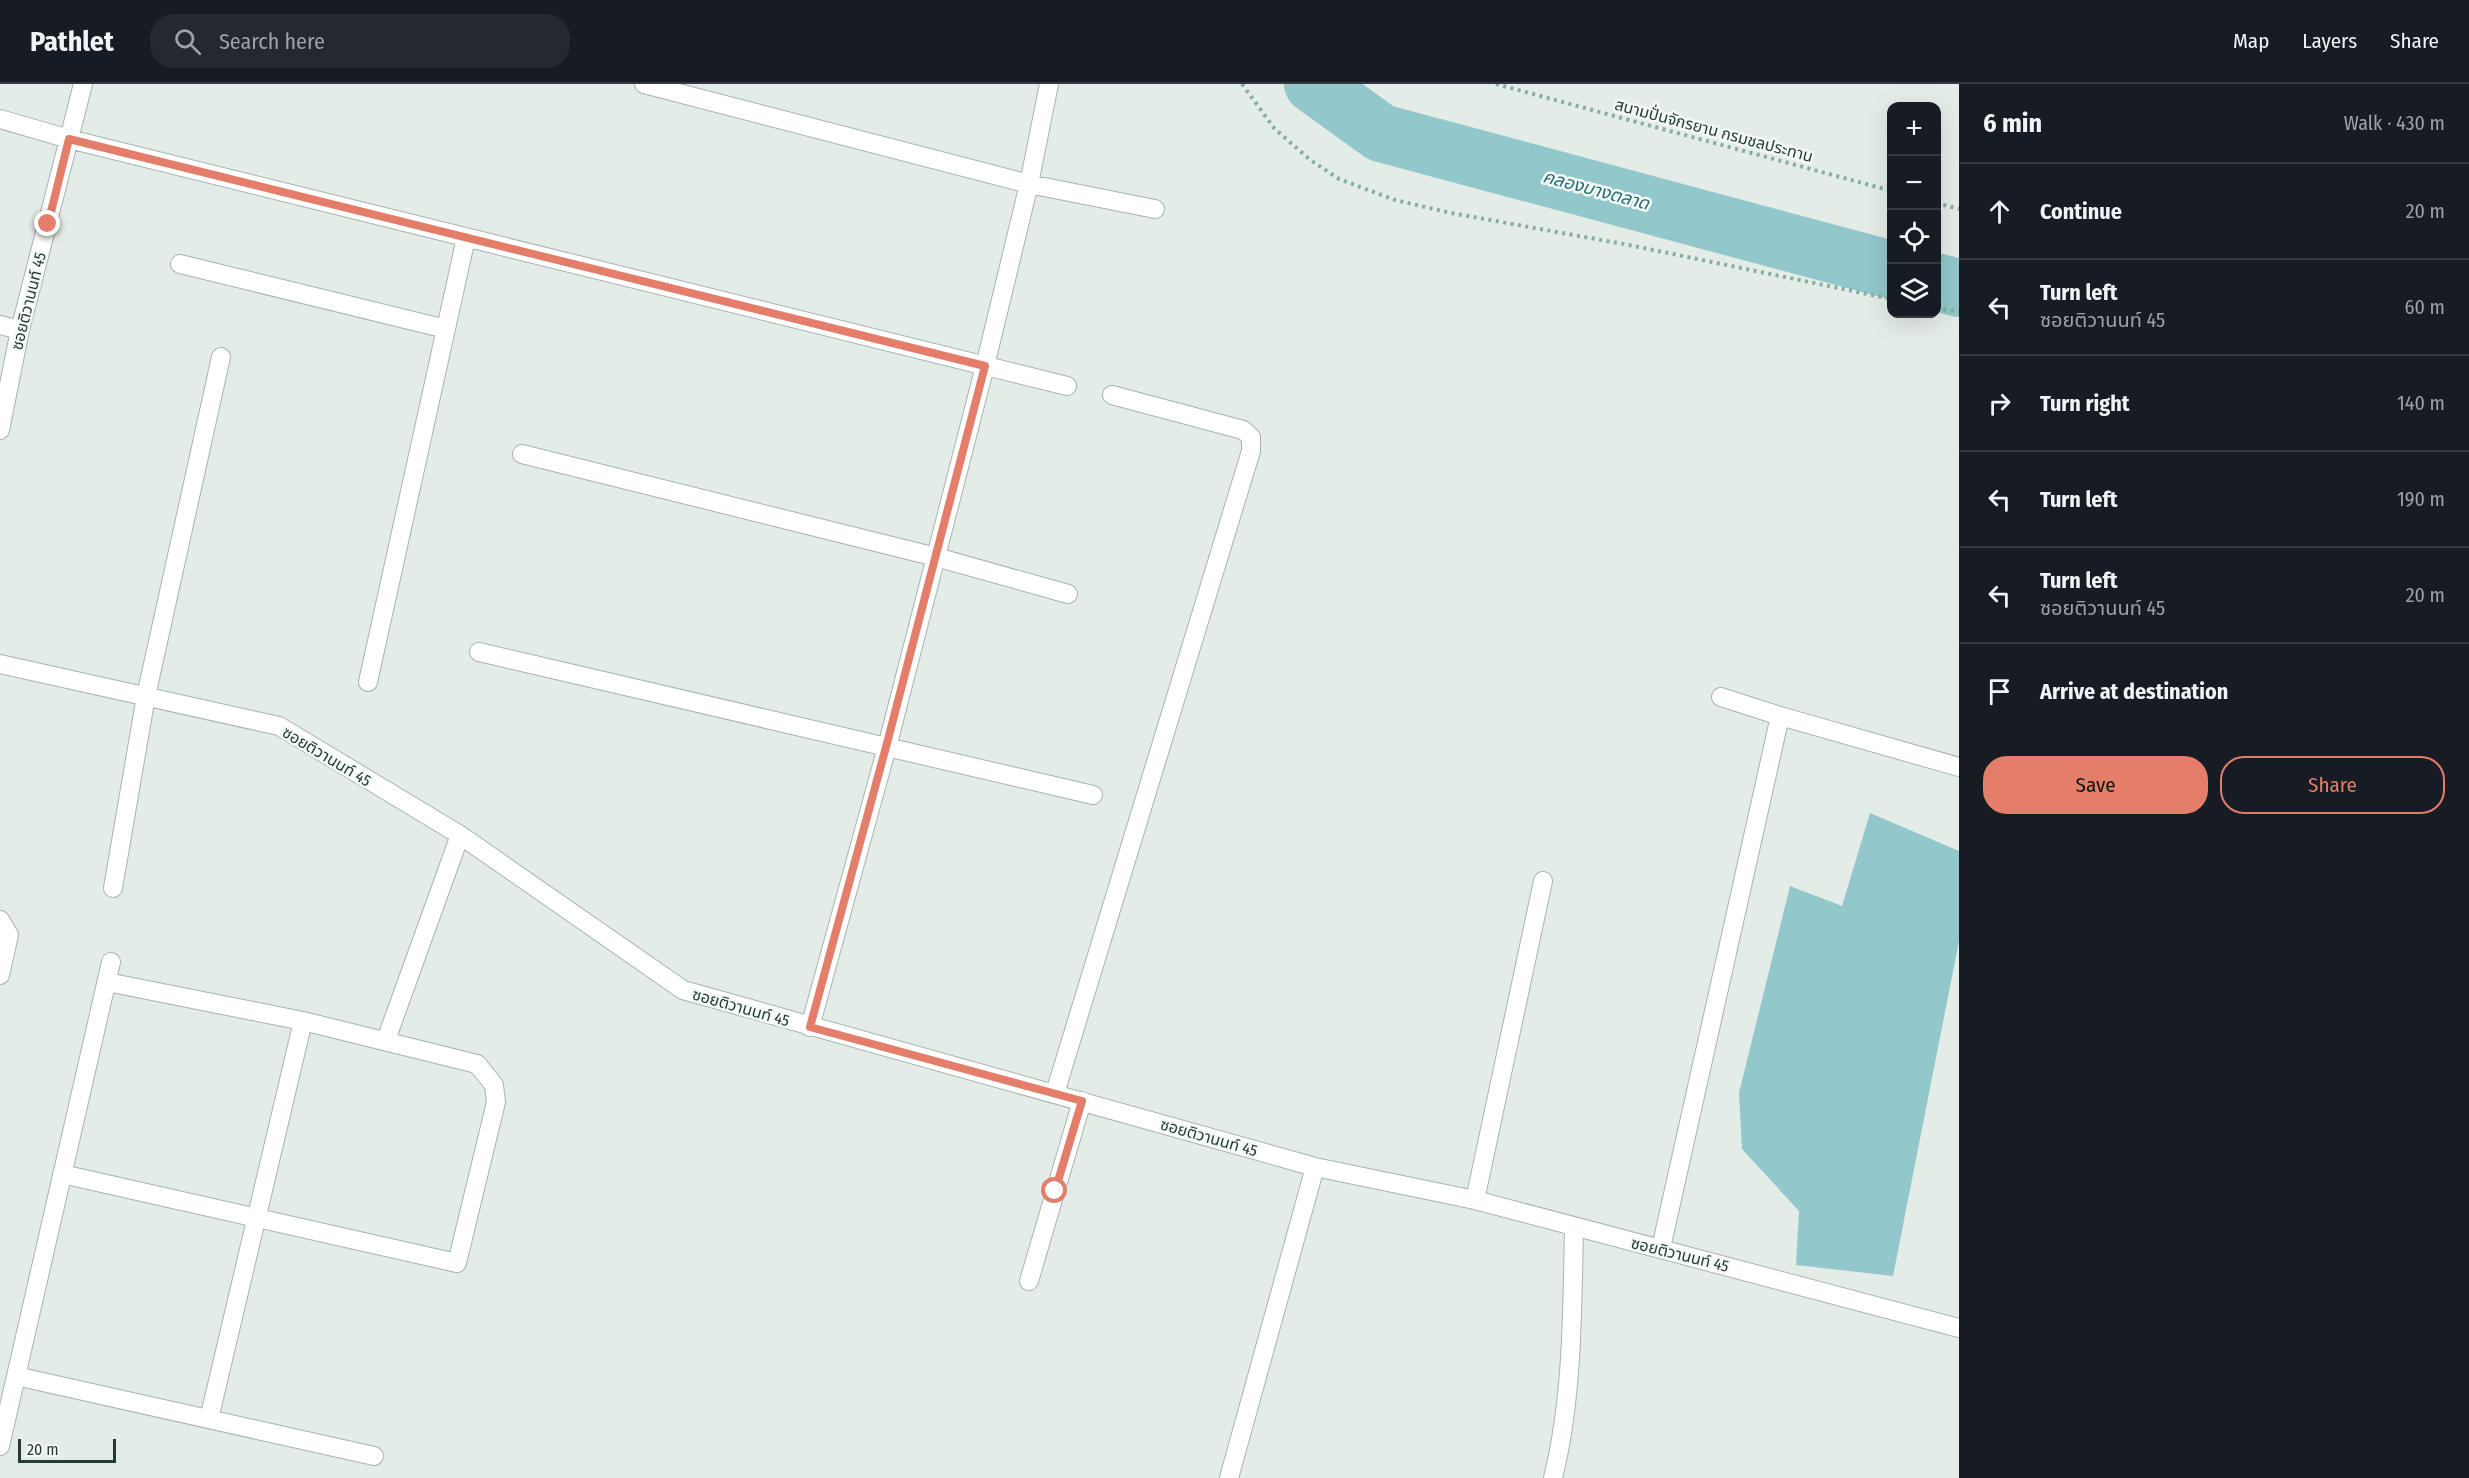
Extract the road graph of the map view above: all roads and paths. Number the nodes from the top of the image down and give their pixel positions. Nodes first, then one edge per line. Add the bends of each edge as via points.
1 (83, 84) edge
2 (644, 84) edge
3 (1049, 84) edge
4 (1242, 84) edge
5 (1496, 84) edge
6 (0, 119) edge
7 (69, 139) junction
8 (1029, 184) junction
9 (1887, 190) edge
10 (1941, 204) edge
11 (1155, 209) dead end
12 (1959, 209) edge
13 (466, 238) junction
14 (180, 264) dead end
15 (1887, 298) edge
16 (1941, 309) edge
17 (1959, 312) edge
18 (0, 325) edge
19 (446, 328) junction
20 (20, 330) junction
21 (221, 357) dead end
22 (985, 366) junction
23 (1067, 386) dead end
24 (1112, 395) dead end
25 (0, 430) edge
26 (522, 454) dead end
27 (936, 556) junction
28 (1068, 594) dead end
29 (479, 652) dead end
30 (0, 664) edge
31 (368, 682) dead end
32 (146, 696) junction
33 (1721, 697) dead end
34 (1780, 716) junction
35 (886, 747) junction
36 (1959, 766) edge
37 (1093, 795) dead end
38 (460, 835) junction
39 (1543, 881) dead end
40 (113, 888) dead end
41 (0, 920) edge
42 (111, 962) dead end
43 (0, 975) edge
44 (107, 982) junction
45 (303, 1021) junction
46 (810, 1027) junction
47 (386, 1040) junction
48 (1055, 1093) junction
49 (1082, 1101) junction
50 (1314, 1167) junction
51 (62, 1174) junction
52 (1475, 1200) junction
53 (255, 1218) junction
54 (1574, 1229) junction
55 (1661, 1248) junction
56 (1029, 1281) dead end
57 (1959, 1328) edge
58 (16, 1376) junction
59 (209, 1419) junction
60 (0, 1446) edge
61 (374, 1456) dead end
62 (1229, 1478) edge
63 (1553, 1478) edge

1 - 7 street, ซอยติวานนท์ 45
2 - 8 street
3 - 8 street
4 - 15 path via 1274,128 1309,159 1340,179 1395,200
5 - 9 path, สนามปั่นจักรยาน กรมชลประทาน
6 - 7 street
7 - 13 street
7 - 20 street, ซอยติวานนท์ 45
8 - 11 street
8 - 22 street
10 - 12 path
13 - 19 street
13 - 22 street
14 - 19 street
16 - 17 path
18 - 20 street
19 - 31 street
20 - 25 street, ซอยติวานนท์ 45
21 - 32 street
22 - 23 street
22 - 27 street
24 - 48 street via 1244,430 1251,437 1251,451
26 - 27 street
27 - 28 street
27 - 35 street
29 - 35 street
30 - 32 street, ซอยติวานนท์ 45
32 - 38 street, ซอยติวานนท์ 45 via 279,726
32 - 40 street
33 - 34 street
34 - 36 street
34 - 55 street
35 - 37 street
35 - 46 street
38 - 46 street, ซอยติวานนท์ 45 via 683,990
38 - 47 street
39 - 52 street
41 - 43 street via 9,935
42 - 44 street
44 - 45 street
44 - 51 street
45 - 47 street
45 - 53 street
46 - 48 street, ซอยติวานนท์ 45
47 - 53 street via 477,1064 494,1085 496,1102 457,1263
48 - 49 street, ซอยติวานนท์ 45
49 - 50 street, ซอยติวานนท์ 45
49 - 56 street
50 - 52 street, ซอยติวานนท์ 45
50 - 62 street
51 - 53 street
51 - 58 street
52 - 54 street, ซอยติวานนท์ 45
53 - 59 street
54 - 55 street, ซอยติวานนท์ 45
54 - 63 street via 1571,1357
55 - 57 street, ซอยติวานนท์ 45
58 - 59 street
58 - 60 street
59 - 61 street

